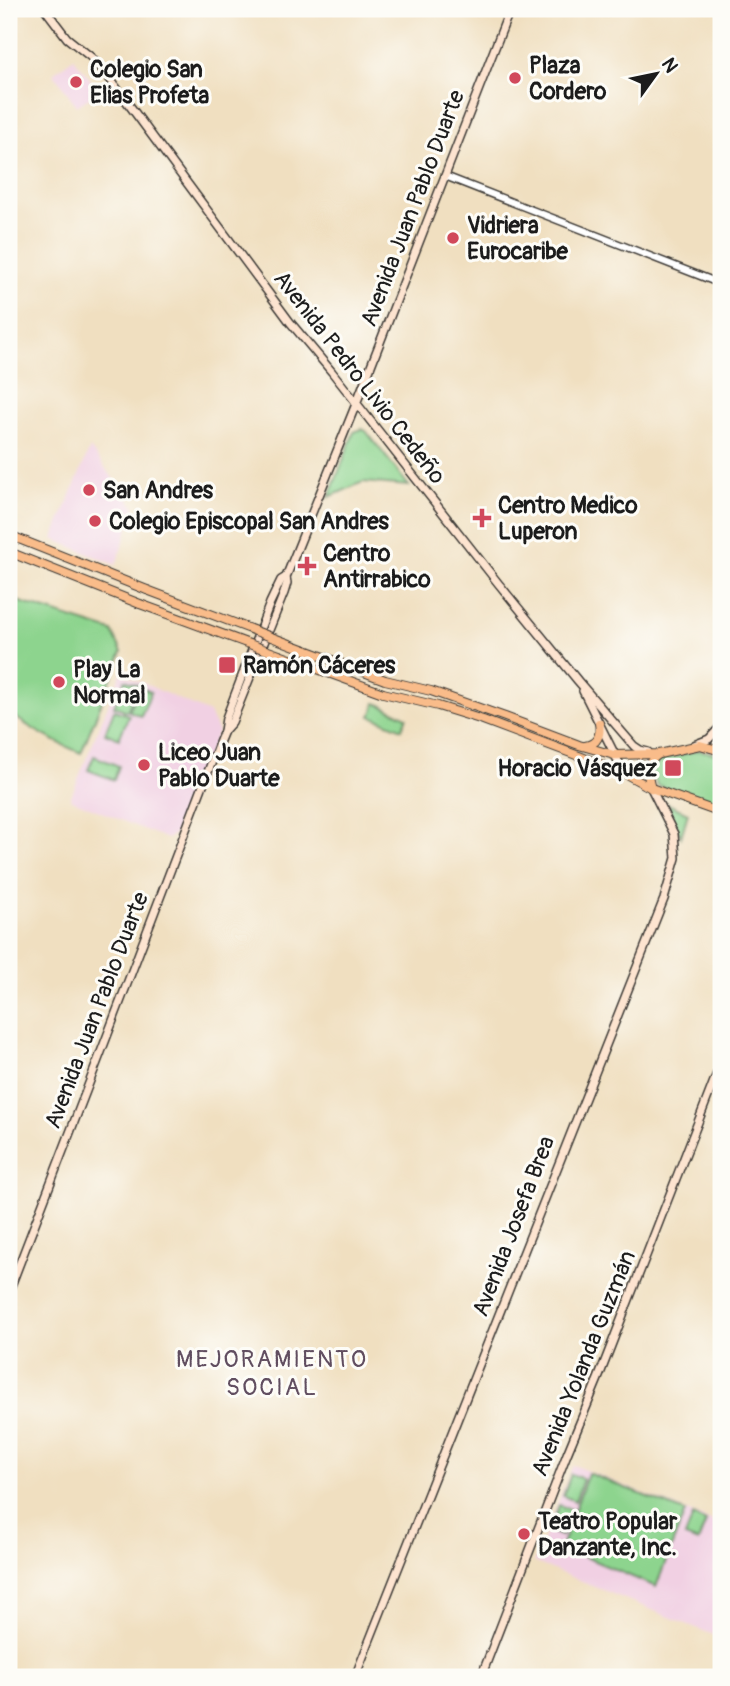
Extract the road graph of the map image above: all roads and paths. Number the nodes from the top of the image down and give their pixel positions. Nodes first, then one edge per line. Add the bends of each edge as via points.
1 (45, 9) edge
2 (510, 9) edge
3 (445, 176) junction
4 (721, 284) edge
5 (356, 404) junction
6 (9, 535) edge
7 (9, 552) edge
8 (21, 557) junction
9 (9, 564) edge
10 (578, 681) junction
11 (599, 723) junction
12 (721, 726) edge
13 (579, 745) junction
14 (690, 747) junction
15 (721, 751) edge
16 (659, 754) junction
17 (614, 755) junction
18 (624, 773) junction
19 (651, 788) junction
20 (721, 813) edge
21 (721, 1063) edge
22 (9, 1291) edge
23 (355, 1677) edge
24 (481, 1677) edge

1 - 5 main road, Avenida Pedro Livio Cedeño via 67,38 110,79
2 - 3 main road, Avenida Juan Pablo Duarte
3 - 4 street
3 - 5 main road, Avenida Juan Pablo Duarte
5 - 10 main road, Avenida Pedro Livio Cedeño
5 - 22 main road, Avenida Juan Pablo Duarte via 286,577 279,606 219,743
6 - 13 main road, bridge via 385,680 432,691
7 - 8 main road
8 - 9 main road
8 - 18 main road, bridge via 383,693 483,720
10 - 11 main road
10 - 16 main road, Avenida Pedro Livio Cedeño via 634,746
11 - 13 main road via 598,738 589,746
11 - 17 main road
12 - 14 main road via 709,739
13 - 17 main road
14 - 15 main road via 700,744
14 - 16 main road
16 - 17 main road
16 - 19 main road via 647,772
17 - 18 main road
18 - 19 main road
19 - 20 main road
19 - 23 main road, Avenida Josefa Brea via 674,834 676,858 664,899
21 - 24 main road, Avenida Yolanda Guzmán

